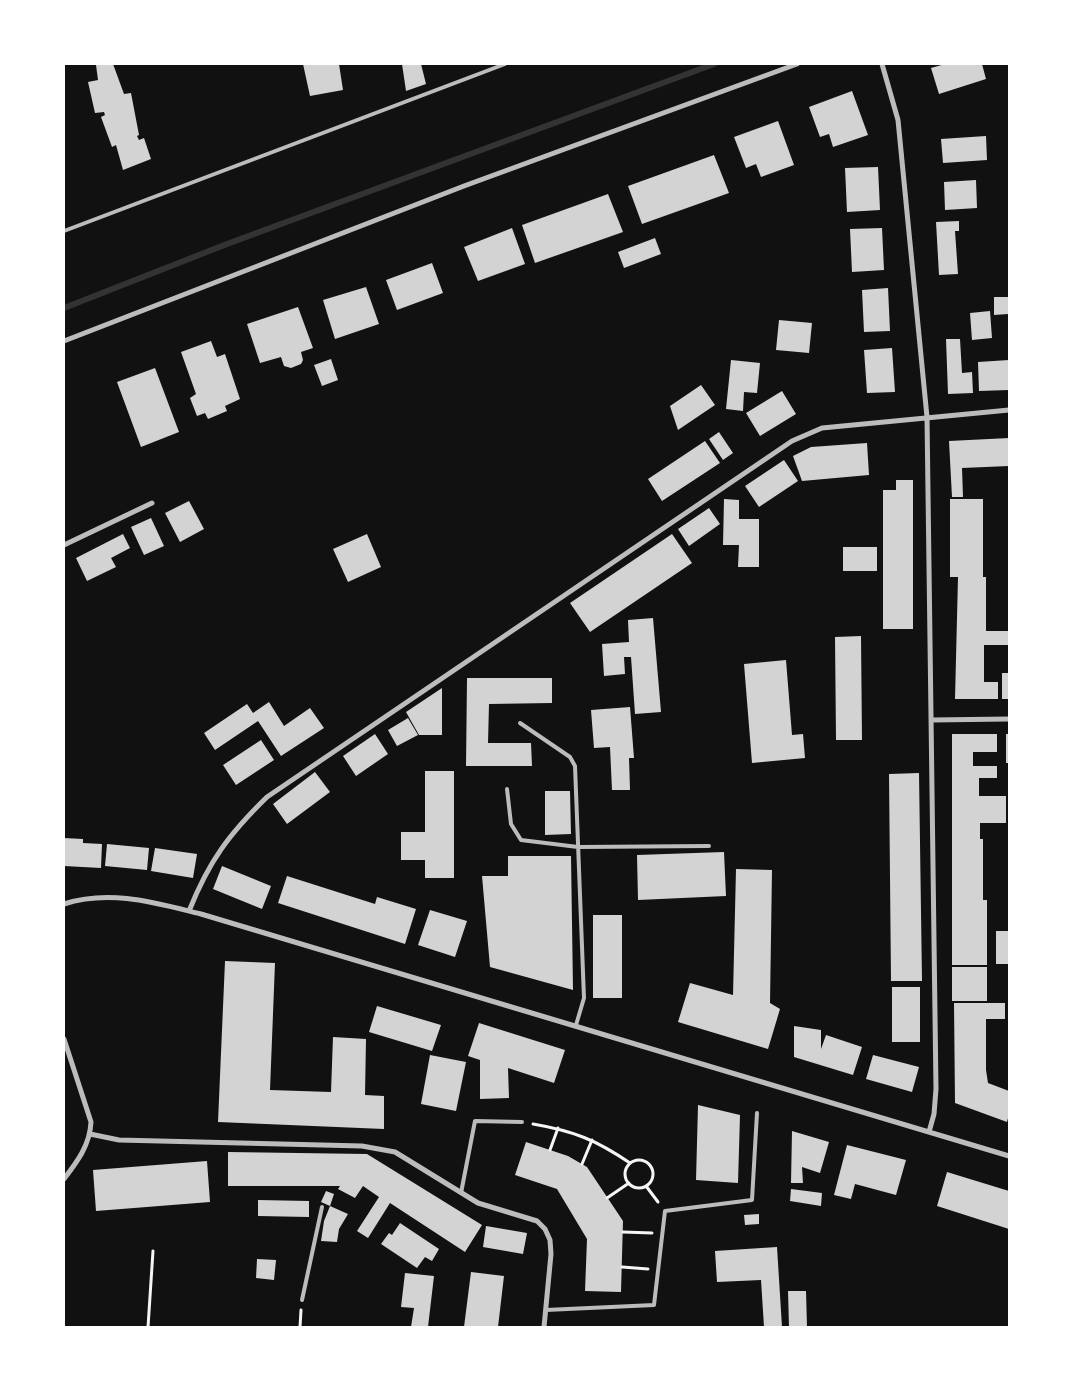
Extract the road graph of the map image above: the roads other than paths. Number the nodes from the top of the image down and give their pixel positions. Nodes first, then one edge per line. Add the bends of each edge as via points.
1 (506, 64) edge
2 (797, 64) edge
3 (882, 64) edge
4 (64, 231) edge
5 (64, 341) edge
6 (1009, 410) edge
7 (927, 417) junction
8 (152, 503) dead end
9 (64, 544) edge
10 (1009, 719) edge
11 (932, 720) junction
12 (520, 722) dead end
13 (507, 789) dead end
14 (709, 846) dead end
15 (578, 847) junction
16 (64, 904) edge
17 (189, 911) junction
18 (576, 1025) junction
19 (64, 1039) edge
20 (757, 1113) dead end
21 (522, 1122) road end
22 (929, 1132) junction
23 (90, 1134) junction
24 (1009, 1156) edge
25 (64, 1180) edge
26 (461, 1193) junction
27 (322, 1207) dead end
28 (302, 1300) road end
29 (546, 1310) junction
30 (544, 1327) edge

1 - 4 lane
2 - 5 street via 464,186
3 - 7 street via 898,120
6 - 7 street
7 - 11 street
7 - 17 street via 822,428 792,440 267,798 225,841 201,881
8 - 9 street
10 - 11 street
11 - 22 street via 936,1094
12 - 15 lane via 570,757 575,766
13 - 15 lane via 511,824 521,840
14 - 15 lane
15 - 18 lane via 584,998
16 - 17 street via 117,897
17 - 18 street
18 - 22 street
19 - 23 street via 88,1111
20 - 29 lane via 752,1200 665,1210 654,1305
21 - 26 lane via 475,1121
22 - 24 street
23 - 25 street via 84,1151
23 - 26 street via 119,1140 377,1148 395,1152
26 - 29 street via 478,1204 537,1221 545,1229 551,1254
27 - 28 lane
29 - 30 street

